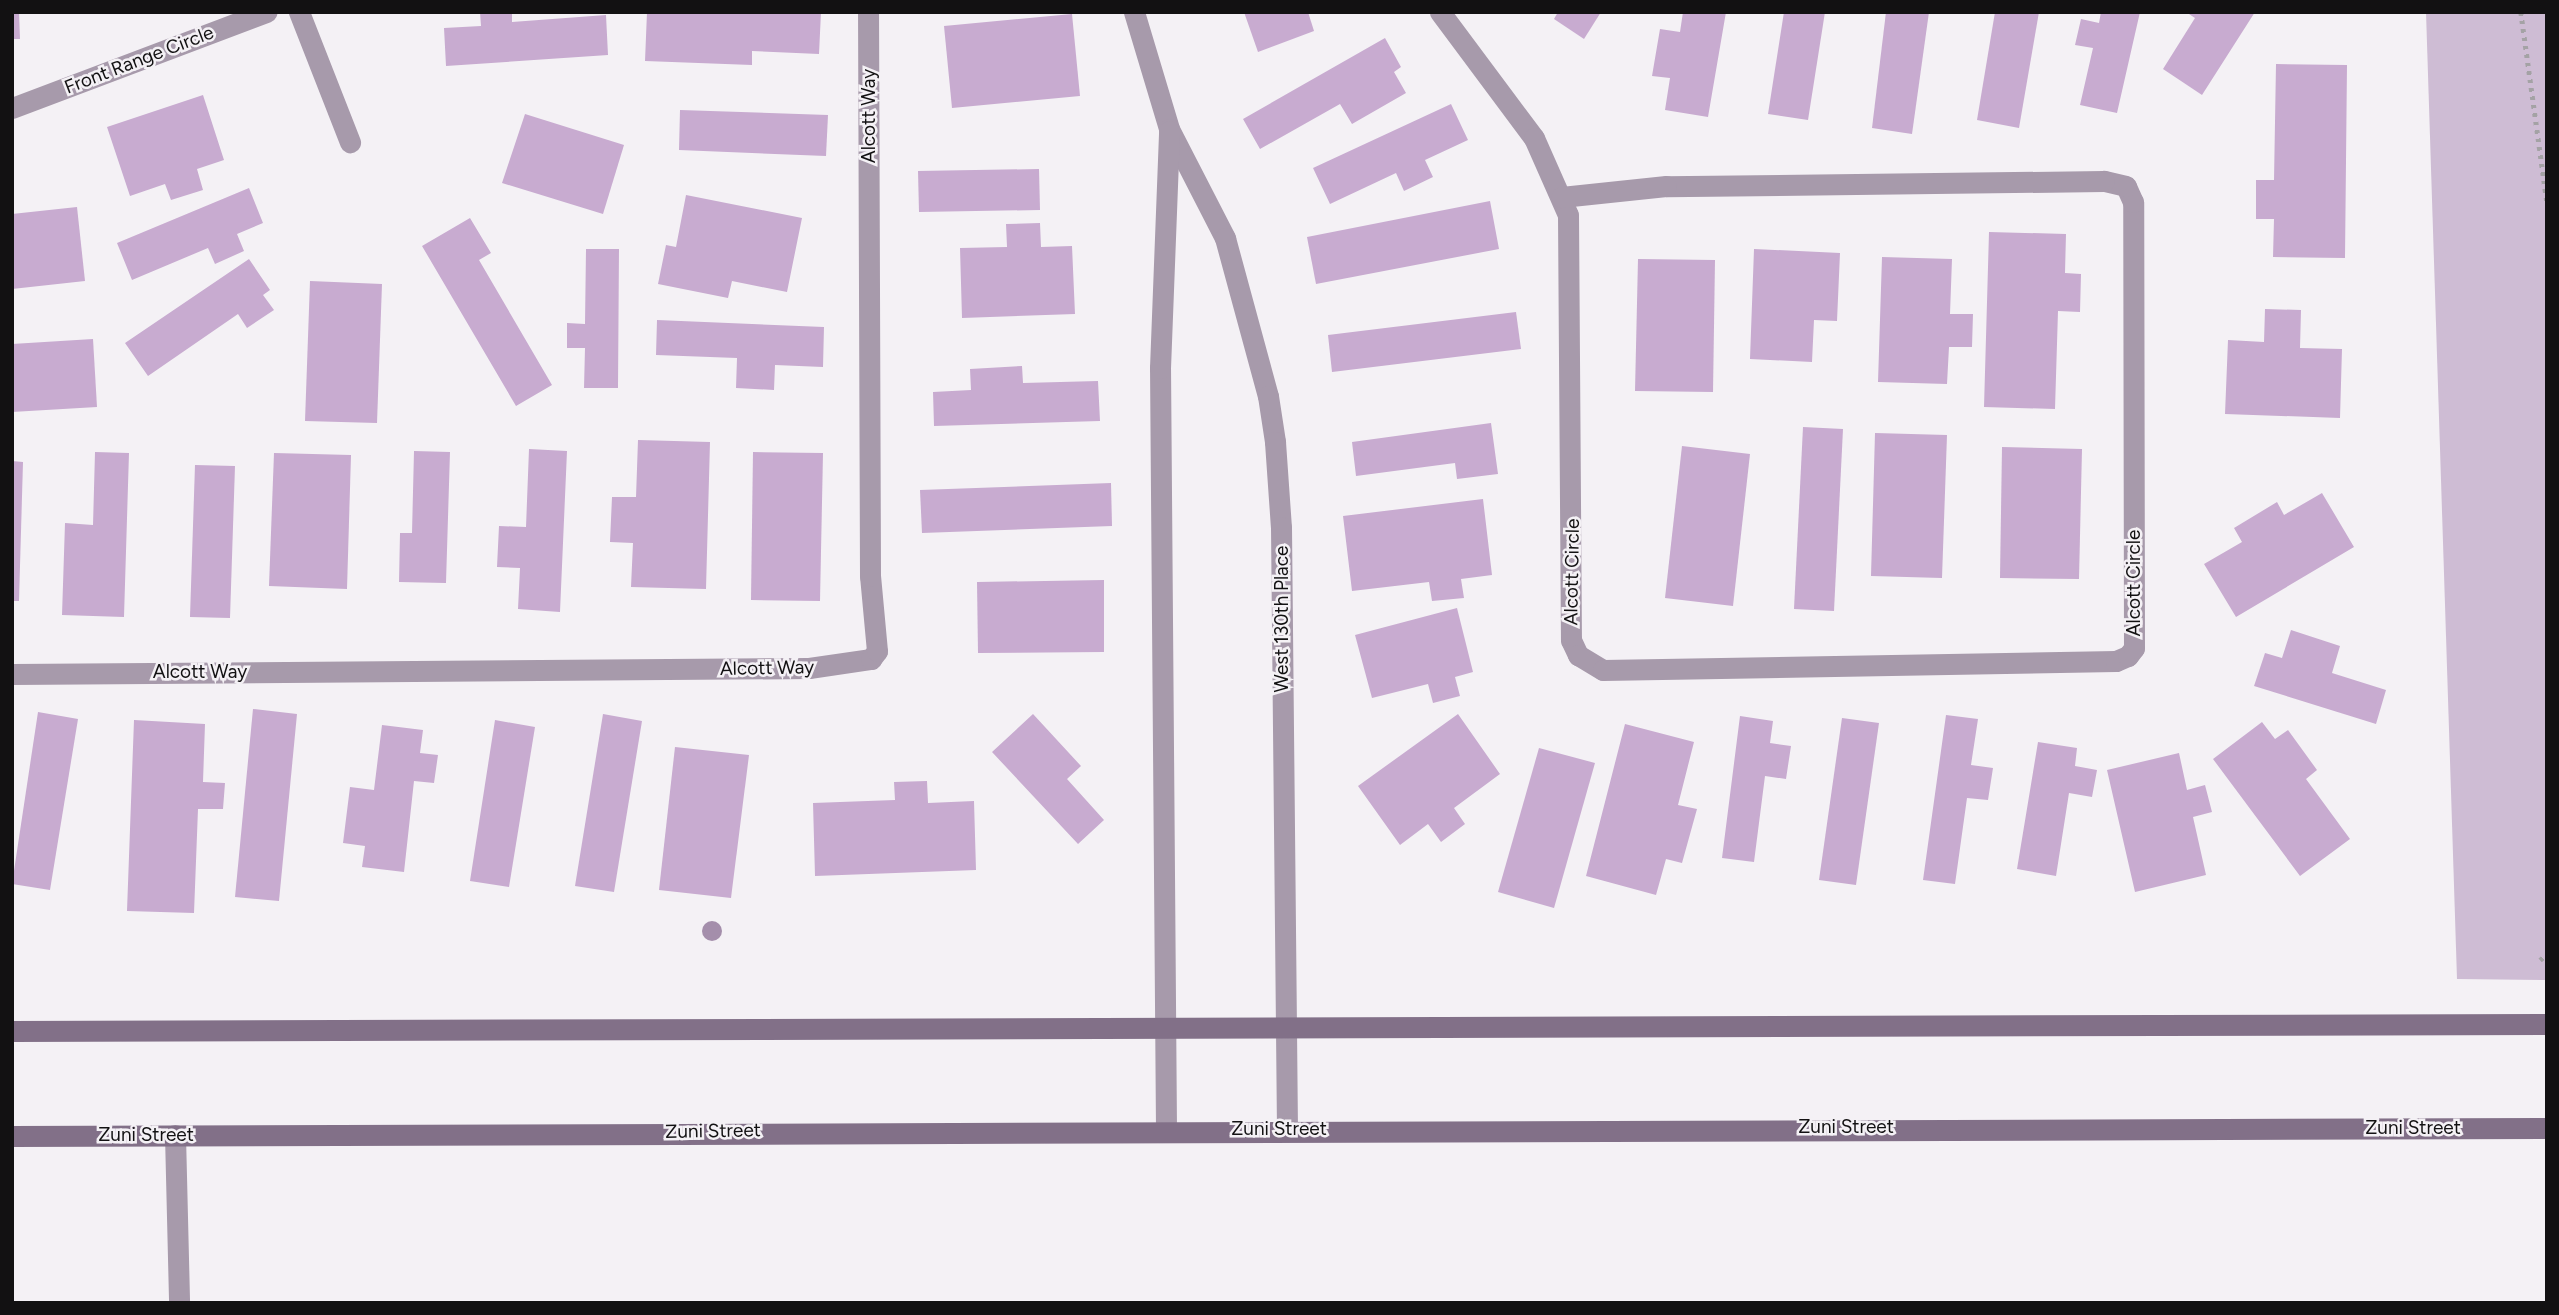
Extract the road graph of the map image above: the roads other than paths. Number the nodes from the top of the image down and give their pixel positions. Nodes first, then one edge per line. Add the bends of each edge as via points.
1 (266, 12) edge
2 (299, 12) edge
3 (867, 12) edge
4 (1134, 12) edge
5 (1440, 12) edge
6 (12, 108) edge
7 (1169, 129) junction
8 (349, 142) dead end
9 (1562, 197) junction
10 (12, 674) edge
11 (2547, 1024) edge
12 (12, 1031) edge
13 (1164, 1031) junction
14 (1285, 1031) junction
15 (1287, 1128) junction
16 (2547, 1128) edge
17 (1166, 1129) junction
18 (175, 1135) junction
19 (12, 1136) edge
20 (180, 1303) edge

1 - 6 street, Front Range Circle
2 - 8 street
3 - 10 street, Alcott Way via 870,576 877,651 872,659 809,668
4 - 7 street, West 130th Place
5 - 9 street, Alcott Circle via 1534,138
7 - 13 street, West 130th Place via 1160,368
7 - 14 street, West 130th Place via 1224,239 1265,382 1275,442 1281,527
9 - 9 street, Alcott Circle via 1568,215 1573,428 1571,640 1578,655 1603,670 2116,662 2128,656 2134,648 2133,202 2126,186 2104,181 1666,186
11 - 14 main road
12 - 13 main road
13 - 14 main road
13 - 17 street, West 130th Place
14 - 15 street, West 130th Place
15 - 16 main road, Zuni Street
15 - 17 main road, Zuni Street
17 - 18 main road, Zuni Street
18 - 19 main road, Zuni Street
18 - 20 street

